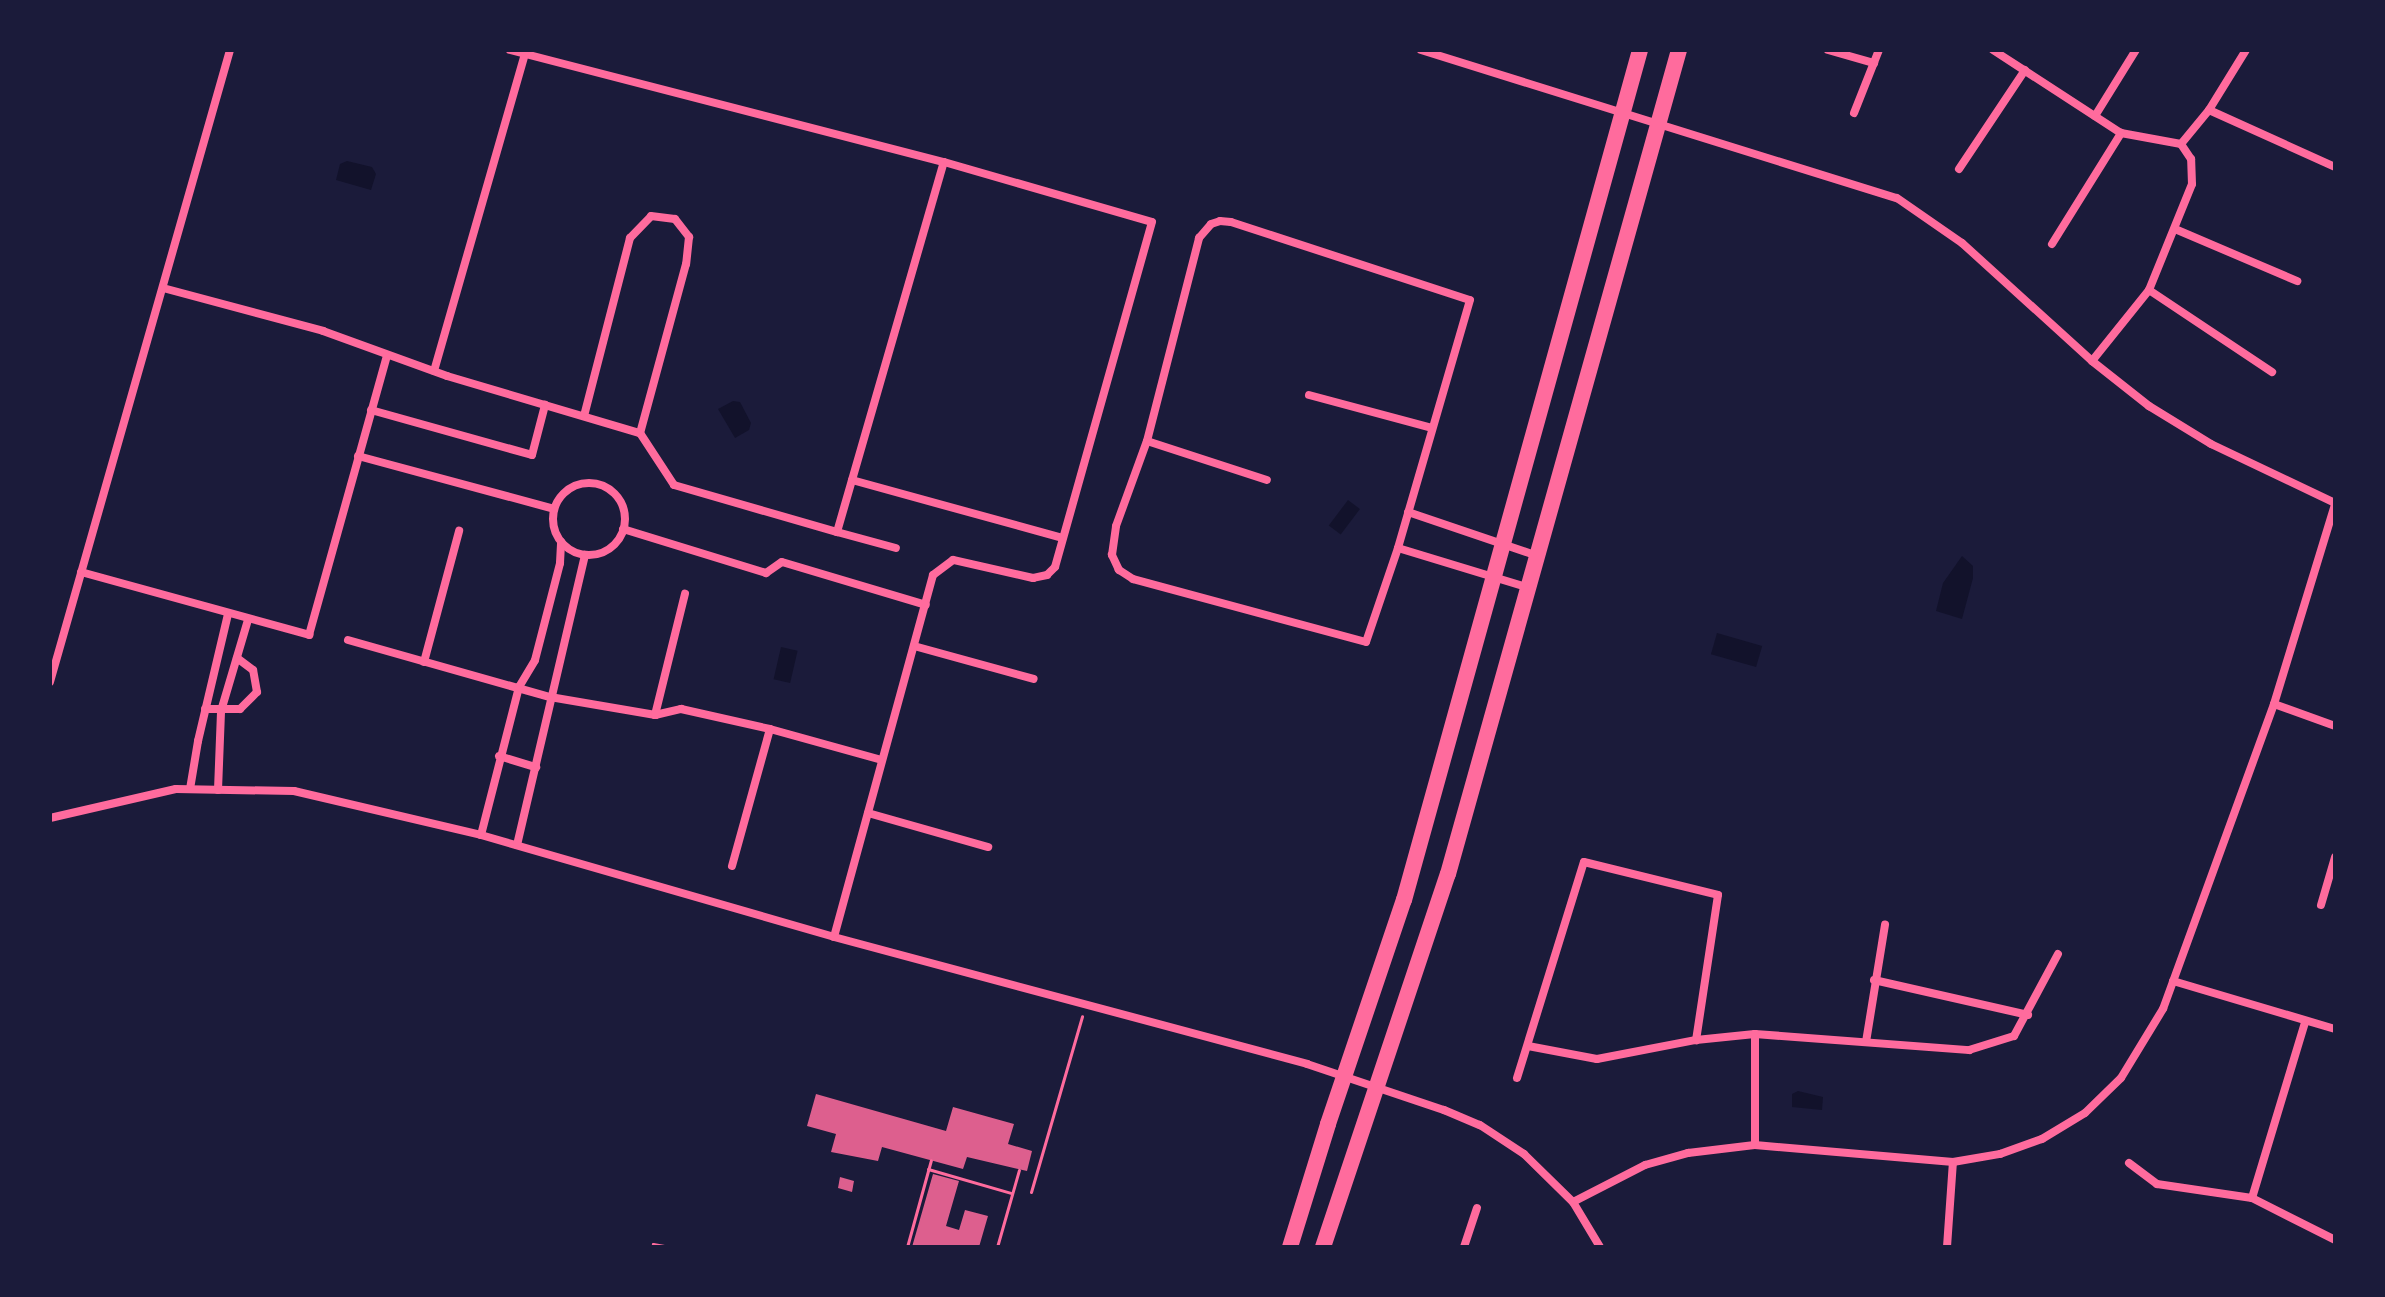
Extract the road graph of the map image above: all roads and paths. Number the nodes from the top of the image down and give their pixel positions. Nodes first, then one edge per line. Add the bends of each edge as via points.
1 (230, 50) edge
2 (510, 50) edge
3 (1421, 50) edge
4 (1640, 50) edge
5 (1679, 50) edge
6 (1828, 50) edge
7 (1879, 50) edge
8 (1995, 50) edge
9 (2136, 50) edge
10 (2246, 50) edge
11 (525, 54) junction
12 (1874, 63) junction
13 (2025, 70) junction
14 (2209, 110) junction
15 (1623, 111) junction
16 (1854, 113) dead end
17 (2095, 116) junction
18 (1660, 121) junction
19 (2121, 133) junction
20 (2181, 144) junction
21 (944, 162) junction
22 (2335, 167) edge
23 (1959, 169) dead end
24 (2175, 229) junction
25 (2052, 244) dead end
26 (2297, 281) dead end
27 (163, 288) junction
28 (2149, 290) junction
29 (387, 356) junction
30 (2092, 361) junction
31 (434, 371) junction
32 (2272, 372) dead end
33 (1309, 395) dead end
34 (545, 405) junction
35 (371, 410) junction
36 (584, 416) junction
37 (1432, 428) junction
38 (640, 433) junction
39 (1147, 441) junction
40 (358, 456) junction
41 (852, 480) junction
42 (1267, 480) dead end
43 (2335, 504) edge
44 (554, 509) junction
45 (1408, 512) junction
46 (623, 529) junction
47 (459, 531) dead end
48 (837, 532) junction
49 (1062, 538) junction
50 (561, 542) junction
51 (1503, 543) junction
52 (896, 548) dead end
53 (1398, 548) junction
54 (585, 555) junction
55 (1535, 555) junction
56 (81, 572) junction
57 (1493, 577) junction
58 (1526, 587) junction
59 (685, 594) dead end
60 (926, 605) junction
61 (228, 614) junction
62 (248, 620) junction
63 (348, 640) dead end
64 (914, 646) junction
65 (237, 658) junction
66 (424, 662) junction
67 (1034, 679) dead end
68 (50, 682) edge
69 (519, 687) junction
70 (550, 697) junction
71 (2274, 704) junction
72 (205, 709) junction
73 (221, 711) junction
74 (655, 715) junction
75 (2335, 726) edge
76 (770, 729) junction
77 (499, 756) junction
78 (882, 760) junction
79 (536, 767) junction
80 (190, 789) junction
81 (218, 790) junction
82 (868, 813) junction
83 (50, 818) edge
84 (481, 835) junction
85 (517, 845) junction
86 (988, 847) dead end
87 (2335, 857) edge
88 (732, 866) dead end
89 (2321, 905) dead end
90 (1885, 925) dead end
91 (834, 937) junction
92 (2058, 954) dead end
93 (1874, 980) junction
94 (2173, 981) junction
95 (1086, 1005) junction
96 (2028, 1015) junction
97 (2305, 1022) junction
98 (2335, 1029) edge
99 (1755, 1034) junction
100 (1696, 1040) junction
101 (1866, 1042) junction
102 (1528, 1046) junction
103 (1345, 1076) junction
104 (1517, 1078) dead end
105 (1376, 1086) junction
106 (1755, 1145) junction
107 (931, 1160) dead end
108 (1953, 1162) junction
109 (2129, 1163) dead end
110 (928, 1169) junction
111 (1019, 1170) dead end
112 (1031, 1192) dead end
113 (1011, 1193) junction
114 (2252, 1198) junction
115 (1573, 1202) junction
116 (1477, 1208) dead end
117 (2335, 1240) edge
118 (652, 1247) edge
119 (670, 1247) edge
120 (907, 1247) edge
121 (997, 1247) edge
122 (1290, 1247) edge
123 (1323, 1247) edge
124 (1464, 1247) edge
125 (1600, 1247) edge
126 (1947, 1247) edge

1 - 27 street
2 - 11 street
3 - 15 street
4 - 15 main road
5 - 18 main road
6 - 12 street
7 - 12 street
8 - 13 street
9 - 17 street
10 - 14 street
11 - 21 street
11 - 31 street
12 - 16 street
13 - 17 street
13 - 23 street
14 - 20 street
14 - 22 street
15 - 18 street
15 - 51 main road
17 - 19 street
18 - 30 street via 1897,198 1962,243
18 - 55 main road
19 - 20 street
19 - 25 street
20 - 24 street via 2191,159 2192,184
21 - 41 street
21 - 49 street via 1152,222
24 - 26 street
24 - 28 street
27 - 29 street via 323,331
27 - 56 street
28 - 30 street
28 - 32 street
29 - 31 street
29 - 35 street
30 - 43 street via 2189,432
31 - 34 street
33 - 37 street
34 - 35 street via 532,455
34 - 36 street
35 - 40 street
36 - 38 street
36 - 38 street via 630,238 651,216 675,219 689,237 686,264
37 - 39 street via 1470,300 1220,221 1199,238
37 - 45 street
38 - 48 street via 674,485
39 - 42 street
39 - 53 street via 1113,540 1119,570 1133,579 1366,642
40 - 44 street
40 - 62 street via 309,635
41 - 48 street
41 - 49 street
43 - 71 street
44 - 46 street via 576,485 599,485 617,497
44 - 50 street
45 - 51 street
45 - 53 street
46 - 54 street via 609,549
46 - 60 street via 766,573 782,562
47 - 66 street
48 - 52 street
49 - 60 street via 1055,567 1033,578 953,560 933,575
50 - 54 street
50 - 69 street via 535,660
51 - 55 street
51 - 57 main road
53 - 57 street
54 - 70 street
55 - 58 main road
56 - 61 street
56 - 68 street
57 - 58 street
57 - 103 main road via 1404,900
58 - 105 main road via 1448,874
59 - 74 street
60 - 64 street
61 - 62 street
61 - 72 street
62 - 65 street
63 - 66 street
64 - 67 street
64 - 78 street
65 - 73 street
65 - 73 street via 253,670 257,692 240,709
66 - 69 street
69 - 70 street
69 - 77 street
70 - 74 street
70 - 79 street
71 - 75 street
71 - 94 street
72 - 73 street
72 - 80 street
73 - 81 street
74 - 76 street via 681,709
76 - 78 street
76 - 88 street
77 - 79 street
77 - 84 street
78 - 82 street
79 - 85 street
80 - 81 street
80 - 83 street
81 - 84 street via 294,791
82 - 86 street
82 - 91 street
84 - 85 street
85 - 91 street
87 - 89 street
90 - 93 street
91 - 95 street
92 - 96 street
93 - 96 street
93 - 101 street
94 - 97 street
94 - 108 street via 2121,1078 2085,1113 2042,1139 2000,1154
95 - 103 street
95 - 112 path
96 - 101 street via 2014,1036 1969,1050
97 - 98 street
97 - 114 street
99 - 100 street
99 - 101 street
99 - 106 street
100 - 102 street via 1597,1059
100 - 102 street via 1718,895 1584,862
102 - 104 street
103 - 105 street
103 - 122 main road
105 - 115 street via 1504,1139
105 - 123 main road
106 - 108 street
106 - 115 street via 1688,1153 1645,1165
107 - 110 path
108 - 126 street
109 - 114 street via 2157,1184
110 - 113 path
110 - 120 path
111 - 113 path
113 - 121 path
114 - 117 street
115 - 125 street
116 - 124 street
118 - 119 path

